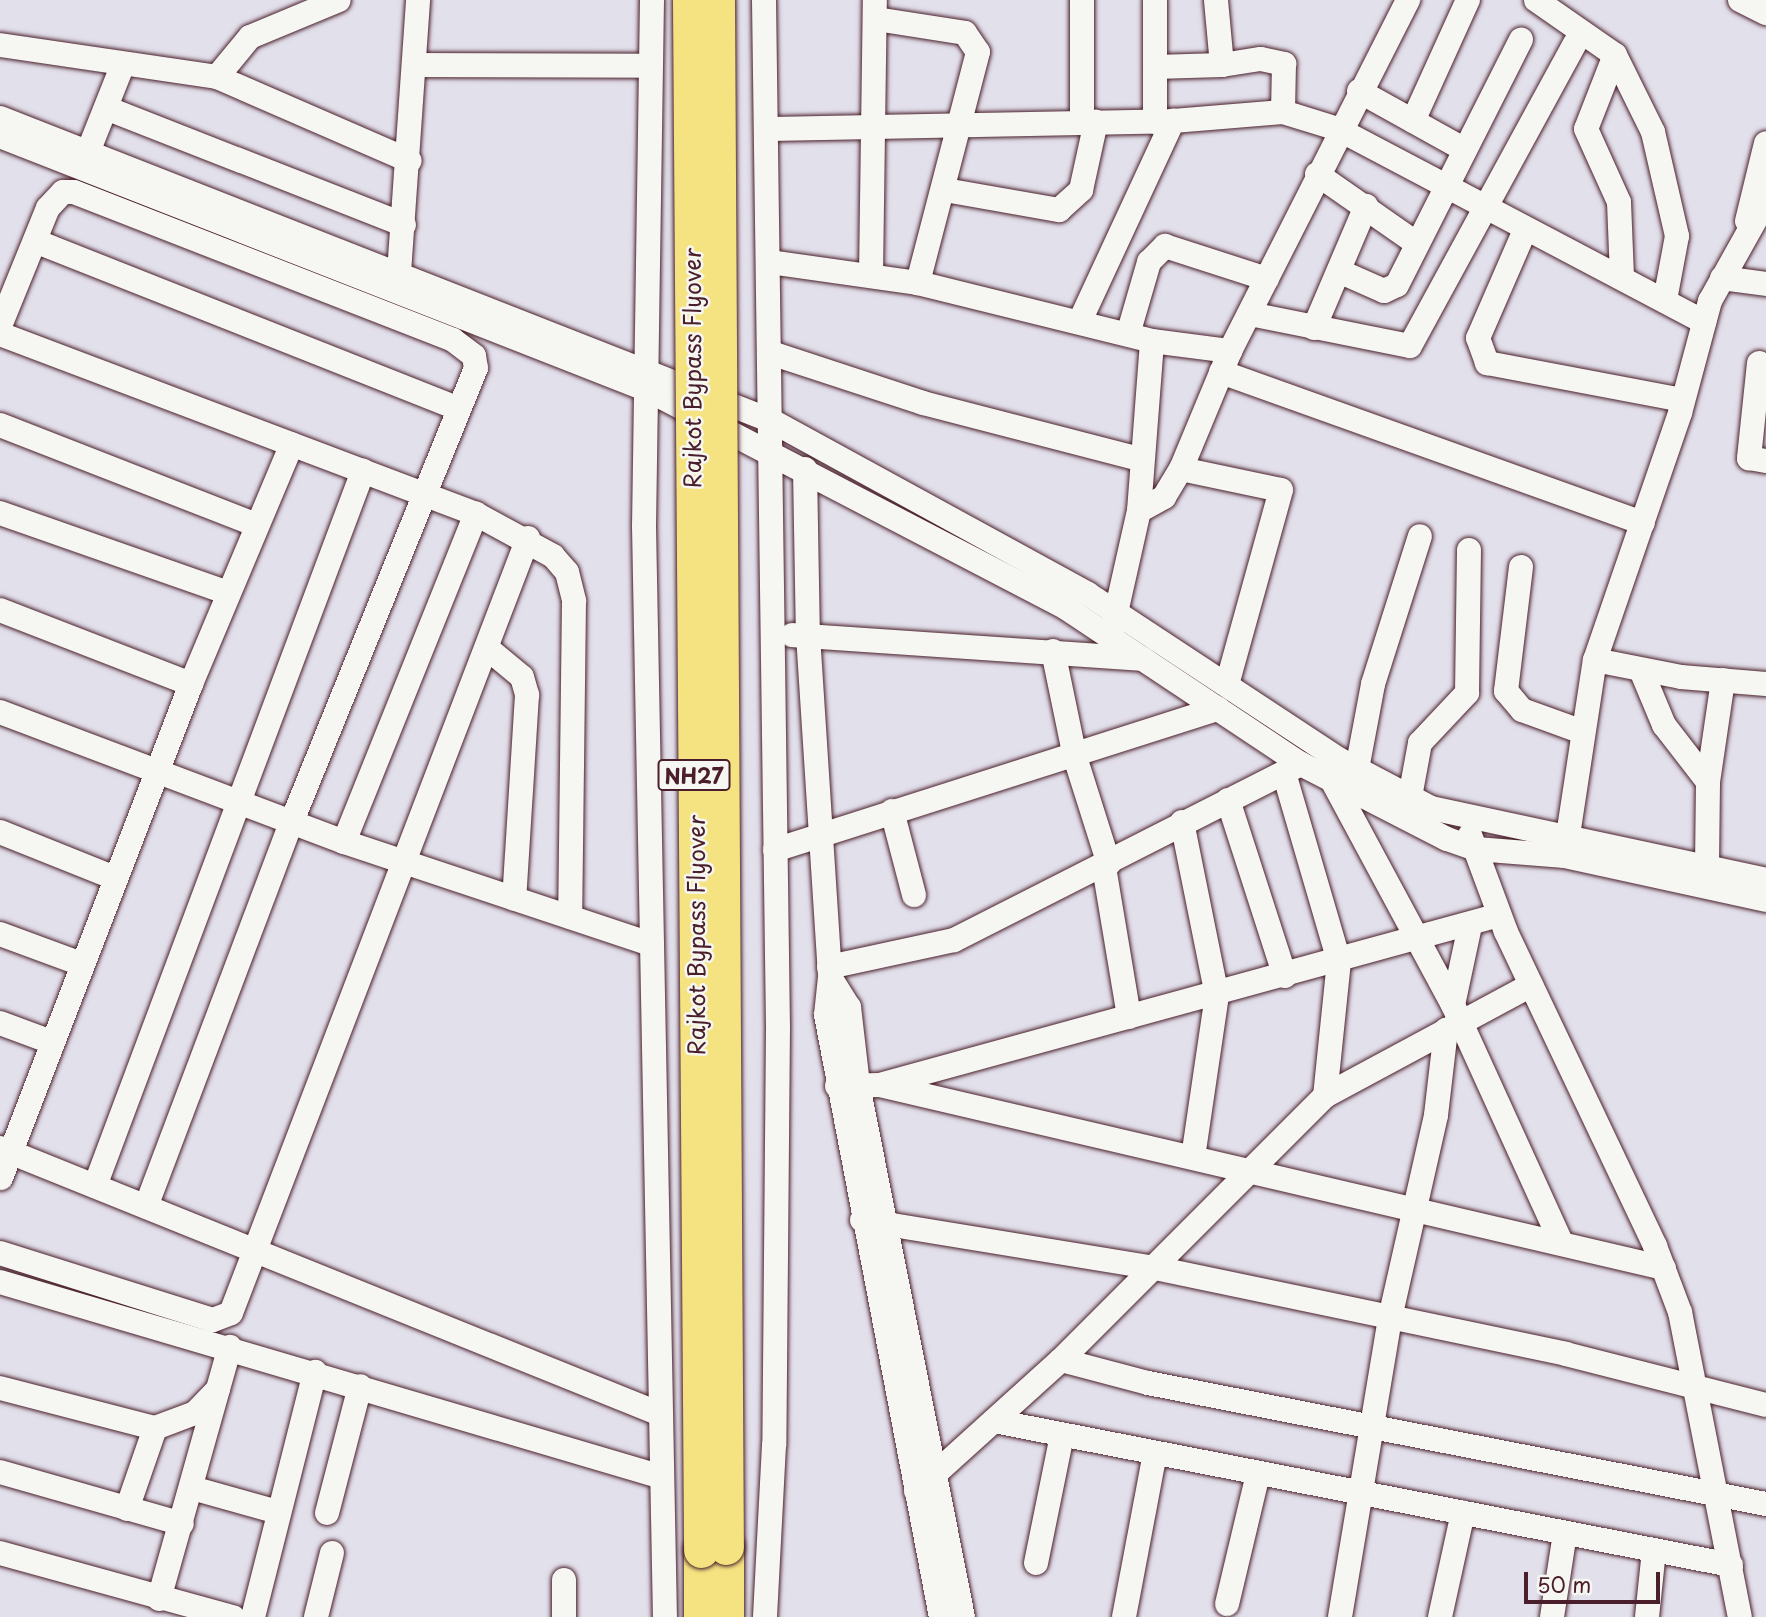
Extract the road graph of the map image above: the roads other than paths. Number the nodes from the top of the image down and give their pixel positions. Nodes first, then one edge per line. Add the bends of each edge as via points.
1 (340, 0) edge
2 (418, 0) edge
3 (652, 0) edge
4 (690, 0) edge
5 (717, 0) edge
6 (764, 0) edge
7 (1082, 0) edge
8 (1155, 0) edge
9 (1216, 0) edge
10 (1408, 0) edge
11 (1468, 0) edge
12 (1536, 0) edge
13 (1741, 0) edge
14 (875, 9) edge
15 (1766, 13) edge
16 (1521, 39) dead end
17 (1575, 43) dead end
18 (0, 45) edge
19 (1615, 55) junction
20 (123, 64) junction
21 (418, 65) junction
22 (1222, 65) junction
23 (649, 66) junction
24 (1155, 67) junction
25 (217, 77) junction
26 (1359, 91) junction
27 (106, 108) junction
28 (1283, 112) junction
29 (0, 118) edge
30 (1413, 121) junction
31 (1089, 122) junction
32 (1164, 122) junction
33 (961, 125) junction
34 (874, 127) junction
35 (770, 129) junction
36 (1338, 129) junction
37 (0, 136) edge
38 (1766, 143) edge
39 (1465, 150) junction
40 (88, 152) junction
41 (410, 161) junction
42 (1317, 174) junction
43 (1445, 188) junction
44 (945, 190) junction
45 (1766, 201) edge
46 (1366, 206) junction
47 (1484, 209) junction
48 (404, 225) junction
49 (1525, 230) junction
50 (1745, 230) junction
51 (35, 241) junction
52 (1416, 243) junction
53 (770, 262) junction
54 (1341, 272) junction
55 (400, 273) junction
56 (871, 275) junction
57 (1622, 277) junction
58 (1721, 278) junction
59 (1267, 279) junction
60 (918, 283) junction
61 (1766, 284) edge
62 (1665, 300) junction
63 (1250, 314) junction
64 (1080, 321) junction
65 (1704, 322) junction
66 (0, 326) edge
67 (1314, 328) junction
68 (0, 334) edge
69 (1141, 336) junction
70 (771, 353) junction
71 (1225, 361) junction
72 (1759, 363) dead end
73 (648, 379) junction
74 (1683, 400) junction
75 (459, 409) junction
76 (772, 421) junction
77 (0, 425) edge
78 (292, 444) junction
79 (772, 452) junction
80 (1139, 459) junction
81 (1766, 461) edge
82 (805, 469) junction
83 (1181, 469) junction
84 (363, 471) junction
85 (422, 494) junction
86 (1139, 511) junction
87 (0, 513) edge
88 (476, 514) junction
89 (1643, 523) junction
90 (256, 525) junction
91 (1420, 536) dead end
92 (528, 538) junction
93 (1469, 550) dead end
94 (1521, 567) dead end
95 (228, 593) junction
96 (0, 610) edge
97 (1115, 611) junction
98 (772, 634) junction
99 (808, 635) junction
100 (1111, 637) junction
101 (487, 648) junction
102 (1053, 651) junction
103 (1147, 659) junction
104 (1595, 660) junction
105 (1641, 670) junction
106 (1723, 680) junction
107 (191, 684) junction
108 (1766, 684) edge
109 (1227, 685) junction
110 (1218, 709) junction
111 (0, 712) edge
112 (1580, 731) junction
113 (1075, 757) junction
114 (1292, 769) junction
115 (1357, 769) junction
116 (156, 771) junction
117 (1709, 782) junction
118 (1334, 784) junction
119 (1410, 797) junction
120 (1227, 800) junction
121 (237, 803) junction
122 (892, 811) junction
123 (1464, 820) junction
124 (1182, 822) junction
125 (291, 823) junction
126 (0, 832) edge
127 (820, 832) junction
128 (344, 842) junction
129 (1566, 848) junction
130 (1476, 849) junction
131 (775, 850) junction
132 (407, 864) junction
133 (1106, 865) junction
134 (1660, 866) junction
135 (1707, 866) junction
136 (115, 877) junction
137 (1766, 880) edge
138 (914, 895) dead end
139 (514, 899) junction
140 (1766, 900) edge
141 (1499, 915) junction
142 (570, 917) junction
143 (1470, 926) junction
144 (0, 934) edge
145 (1415, 941) junction
146 (651, 944) junction
147 (1339, 961) junction
148 (81, 964) junction
149 (829, 972) junction
150 (1285, 976) junction
151 (1531, 985) junction
152 (1217, 995) junction
153 (1129, 1017) junction
154 (1453, 1019) junction
155 (0, 1023) edge
156 (51, 1042) junction
157 (858, 1085) junction
158 (1325, 1096) junction
159 (5, 1150) edge
160 (1193, 1157) junction
161 (1254, 1172) junction
162 (1, 1178) edge
163 (95, 1186) junction
164 (146, 1206) junction
165 (1415, 1209) junction
166 (873, 1220) junction
167 (1561, 1242) junction
168 (256, 1248) junction
169 (0, 1253) edge
170 (1155, 1268) junction
171 (1664, 1268) junction
172 (0, 1282) edge
173 (1390, 1318) junction
174 (230, 1347) junction
175 (1061, 1360) junction
176 (315, 1372) junction
177 (360, 1386) junction
178 (220, 1387) junction
179 (1694, 1387) junction
180 (0, 1388) edge
181 (1766, 1405) edge
182 (660, 1414) junction
183 (994, 1421) junction
184 (1371, 1426) junction
185 (155, 1428) junction
186 (1062, 1435) junction
187 (1155, 1454) junction
188 (0, 1472) edge
189 (934, 1474) junction
190 (1258, 1474) junction
191 (662, 1477) junction
192 (192, 1488) junction
193 (916, 1490) junction
194 (1716, 1493) junction
195 (1365, 1494) junction
196 (1766, 1504) edge
197 (127, 1509) junction
198 (278, 1512) junction
199 (1463, 1512) junction
200 (327, 1513) dead end
201 (181, 1524) junction
202 (1565, 1533) junction
203 (713, 1549) junction
204 (1654, 1550) junction
205 (0, 1553) edge
206 (332, 1553) dead end
207 (1036, 1563) dead end
208 (1731, 1565) junction
209 (564, 1580) dead end
210 (159, 1599) junction
211 (1227, 1604) dead end
212 (233, 1617) edge
213 (253, 1617) edge
214 (316, 1617) edge
215 (564, 1617) edge
216 (665, 1617) edge
217 (701, 1617) edge
218 (726, 1617) edge
219 (765, 1617) edge
220 (941, 1617) edge
221 (962, 1617) edge
222 (1124, 1617) edge
223 (1340, 1617) edge
224 (1440, 1617) edge
225 (1552, 1617) edge
226 (1647, 1617) edge
227 (1740, 1617) edge

1 - 25 street via 250,37
2 - 21 street
3 - 23 street
4 - 203 highway, Rajkot Bypass Flyover / NH27, bridge
5 - 203 highway, Rajkot Bypass Flyover / NH27, bridge
6 - 35 street
7 - 31 street
8 - 24 street
9 - 22 street
10 - 26 street
11 - 30 street
12 - 19 street via 1599,38
13 - 15 street
14 - 33 street via 965,33 975,42 977,66
14 - 34 street
16 - 39 street
17 - 47 street
18 - 20 street
19 - 57 street via 1586,129 1619,202
19 - 62 street via 1653,132 1675,206 1677,236
20 - 25 street
20 - 27 street
21 - 23 street
21 - 41 street
22 - 24 street
22 - 28 street via 1261,59 1284,64
23 - 73 street
24 - 32 street
25 - 41 street
26 - 30 street
26 - 36 street
27 - 40 street
27 - 48 street
28 - 32 street
28 - 36 street
29 - 40 street
30 - 39 street
31 - 32 street
31 - 33 street
31 - 44 street via 1081,190 1059,210
32 - 64 street
33 - 34 street
33 - 44 street
34 - 35 street
34 - 56 street
35 - 53 street
36 - 42 street
36 - 43 street
37 - 73 street
38 - 50 street
39 - 43 street
40 - 55 street
41 - 48 street
42 - 46 street
42 - 59 street
43 - 47 street
43 - 52 street
44 - 60 street
45 - 50 street
46 - 52 street
46 - 54 street
47 - 49 street
47 - 67 street via 1410,346
48 - 55 street
49 - 57 street
49 - 74 street via 1478,338 1487,363
50 - 58 street
51 - 66 street
51 - 75 street
51 - 75 street via 55,197 74,192 453,340 474,356 476,368
52 - 54 street via 1392,290
53 - 56 street
53 - 70 street
54 - 67 street
55 - 73 street
56 - 60 street
57 - 62 street
58 - 61 street
58 - 65 street
59 - 63 street
59 - 69 street via 1165,246 1149,262
60 - 64 street
62 - 65 street
63 - 67 street
63 - 71 street
64 - 69 street
65 - 74 street
68 - 78 street
69 - 71 street
69 - 80 street
70 - 76 street
70 - 80 street via 923,403
71 - 83 street
71 - 89 street
72 - 81 street via 1749,458
73 - 76 street
73 - 79 street
73 - 146 street
74 - 89 street
75 - 85 street
76 - 79 street
76 - 97 street
77 - 90 street
78 - 84 street
78 - 90 street
79 - 82 street
79 - 98 street
80 - 86 street
82 - 99 street
82 - 100 street
83 - 86 street via 1164,497
83 - 109 street via 1281,490
84 - 85 street
84 - 121 street
85 - 88 street
85 - 125 street
86 - 97 street
87 - 95 street
88 - 92 street
88 - 128 street
89 - 104 street
90 - 95 street
91 - 115 street via 1373,684
92 - 101 street
92 - 142 street via 567,572 574,601
93 - 119 street via 1467,694 1420,743
94 - 112 street via 1506,691 1522,710
95 - 107 street
96 - 107 street
97 - 100 street
97 - 109 street
98 - 99 street
98 - 131 street
99 - 102 street
99 - 127 street
100 - 103 street
101 - 132 street
101 - 139 street via 522,677 527,695
102 - 103 street
102 - 113 street
103 - 110 street
104 - 105 street
104 - 112 street
105 - 106 street
105 - 117 street via 1664,725
106 - 108 street
106 - 117 street
107 - 116 street
109 - 115 street
110 - 113 street
110 - 114 street
111 - 116 street
112 - 129 street
113 - 122 street
113 - 133 street
114 - 118 street
114 - 120 street
114 - 147 street
115 - 119 street
116 - 121 street
116 - 136 street
117 - 135 street
118 - 130 street
118 - 145 street
119 - 123 street
120 - 124 street
120 - 150 street
121 - 125 street
121 - 163 street
122 - 127 street
122 - 138 street
123 - 129 street
123 - 130 street
124 - 133 street
124 - 152 street
125 - 128 street
125 - 164 street
126 - 136 street
127 - 131 street
127 - 149 street
128 - 132 street
129 - 130 street
129 - 134 street
130 - 141 street
131 - 219 street via 774,1445
132 - 139 street
132 - 168 street
133 - 149 street via 954,940
133 - 153 street
134 - 135 street
134 - 140 street
135 - 137 street
136 - 148 street
139 - 142 street
141 - 143 street
141 - 151 street
142 - 146 street
143 - 145 street
143 - 154 street
144 - 148 street
145 - 147 street
145 - 154 street
146 - 182 street
147 - 150 street
147 - 158 street
148 - 156 street
149 - 157 street via 848,1000
150 - 152 street
151 - 154 street
151 - 171 street
152 - 153 street
152 - 160 street
153 - 157 street
154 - 158 street
154 - 165 street
154 - 167 street
155 - 156 street
156 - 159 street
157 - 160 street
157 - 166 street
158 - 161 street
159 - 162 street
159 - 163 street
160 - 161 street
161 - 165 street
161 - 170 street
163 - 164 street
164 - 168 street
165 - 167 street
165 - 173 street
166 - 170 street
166 - 189 street
166 - 193 street
167 - 171 street
168 - 169 street via 231,1313 213,1320
168 - 182 street
170 - 173 street
170 - 175 street
171 - 179 street
172 - 174 street
173 - 179 street
173 - 184 street
174 - 176 street
174 - 178 street
175 - 183 street
175 - 184 street
176 - 177 street
176 - 198 street
177 - 191 street
177 - 200 street
178 - 185 street via 195,1413
178 - 192 street
179 - 181 street
179 - 194 street
180 - 185 street
182 - 191 street
183 - 186 street
183 - 189 street
184 - 194 street
184 - 195 street
185 - 197 street
186 - 187 street
186 - 207 street
187 - 190 street
187 - 222 street
188 - 197 street
189 - 193 street
189 - 221 street
190 - 195 street
190 - 211 street
191 - 216 street
192 - 198 street
192 - 201 street
193 - 220 street
194 - 196 street
194 - 208 street
195 - 199 street
195 - 223 street
197 - 201 street
198 - 213 street
199 - 202 street
199 - 224 street
201 - 210 street
202 - 204 street
202 - 225 street
203 - 217 highway, Rajkot Bypass Flyover / NH27
203 - 218 highway, Rajkot Bypass Flyover / NH27
204 - 208 street
204 - 226 street
205 - 210 street
206 - 214 street
208 - 227 street
209 - 215 street
210 - 212 street

